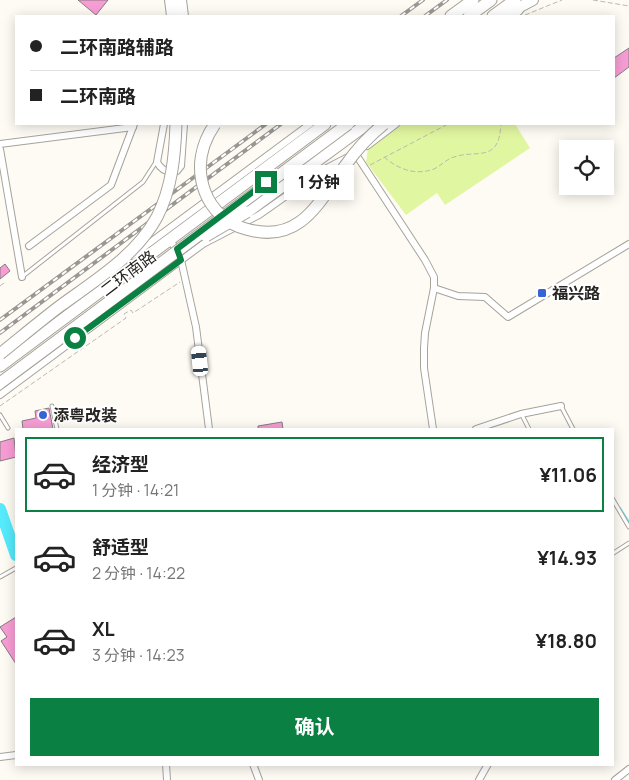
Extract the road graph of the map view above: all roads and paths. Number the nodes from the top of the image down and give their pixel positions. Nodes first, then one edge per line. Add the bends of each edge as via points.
1 (168, 0) edge
2 (176, 0) edge
3 (183, 0) edge
4 (475, 0) edge
5 (492, 0) edge
6 (531, 0) edge
7 (562, 0) edge
8 (593, 0) edge
9 (629, 6) edge
10 (515, 10) edge
11 (170, 15) edge
12 (178, 15) edge
13 (185, 15) edge
14 (454, 15) edge
15 (472, 15) edge
16 (495, 15) edge
17 (164, 125) edge
18 (176, 125) edge
19 (184, 125) edge
20 (215, 125) edge
21 (309, 125) edge
22 (325, 125) edge
23 (325, 125) edge
24 (346, 125) edge
25 (366, 125) edge
26 (383, 125) edge
27 (395, 125) edge
28 (446, 125) edge
29 (501, 125) edge
30 (133, 126) edge
31 (0, 144) edge
32 (0, 149) edge
33 (356, 153) junction
34 (384, 157) junction
35 (157, 162) junction
36 (365, 168) junction
37 (629, 244) edge
38 (29, 246) dead end
39 (175, 251) junction
40 (22, 277) joint
41 (185, 279) junction
42 (4, 283) dead end
43 (0, 286) edge
44 (434, 288) junction
45 (0, 354) edge
46 (0, 367) edge
47 (0, 382) edge
48 (0, 395) edge
49 (0, 406) edge
50 (52, 406) dead end
51 (560, 406) joint
52 (521, 414) junction
53 (0, 415) edge
54 (491, 426) edge
55 (8, 428) dead end
56 (57, 428) edge
57 (209, 428) edge
58 (433, 428) edge
59 (528, 428) edge
60 (573, 428) edge
61 (614, 501) edge
62 (629, 526) edge
63 (629, 543) edge
64 (614, 553) edge
65 (15, 568) edge
66 (0, 576) edge
67 (15, 755) edge
68 (0, 757) edge
69 (166, 766) edge
70 (254, 766) edge
71 (487, 766) edge
72 (629, 769) edge
73 (167, 780) edge
74 (258, 780) edge
75 (479, 780) edge
76 (615, 780) edge

1 - 11 street
2 - 12 highway
3 - 13 street
4 - 14 highway
5 - 15 highway
6 - 10 main road
7 - 10 path
8 - 9 path
10 - 16 highway
17 - 35 street
18 - 45 highway, bridge via 174,160 168,187 157,217 145,235 120,261
19 - 35 street via 180,169 173,172 163,170
20 - 26 highway, bridge via 201,156 201,179 206,195 215,209 232,224 264,232 287,229 308,217 357,151
21 - 45 street
22 - 39 main road, 二环南路
23 - 46 highway
24 - 39 highway, bridge
25 - 39 highway, bridge via 242,216
27 - 33 street
28 - 34 path
29 - 34 path via 501,134 491,149 478,155 456,156 429,170 408,171 395,167
30 - 31 street
30 - 38 street via 111,185
32 - 40 street
33 - 36 street
33 - 39 street via 323,170 259,215 208,241
34 - 36 path
35 - 40 lane via 143,182
36 - 44 street via 425,260 434,277
37 - 44 street via 508,317 485,297 452,295
39 - 41 street
39 - 46 main road, 二环南路
39 - 47 highway, bridge
39 - 48 street
41 - 49 path via 133,313 131,310 124,314 126,318
41 - 57 street via 196,327
42 - 43 path
44 - 58 street via 425,333 424,358
50 - 56 lane
51 - 52 street
51 - 60 lane
52 - 54 street
52 - 59 lane
53 - 55 lane
61 - 62 lane
63 - 64 lane
65 - 66 lane
67 - 68 street
69 - 73 street
70 - 74 street
71 - 75 street
72 - 76 street

